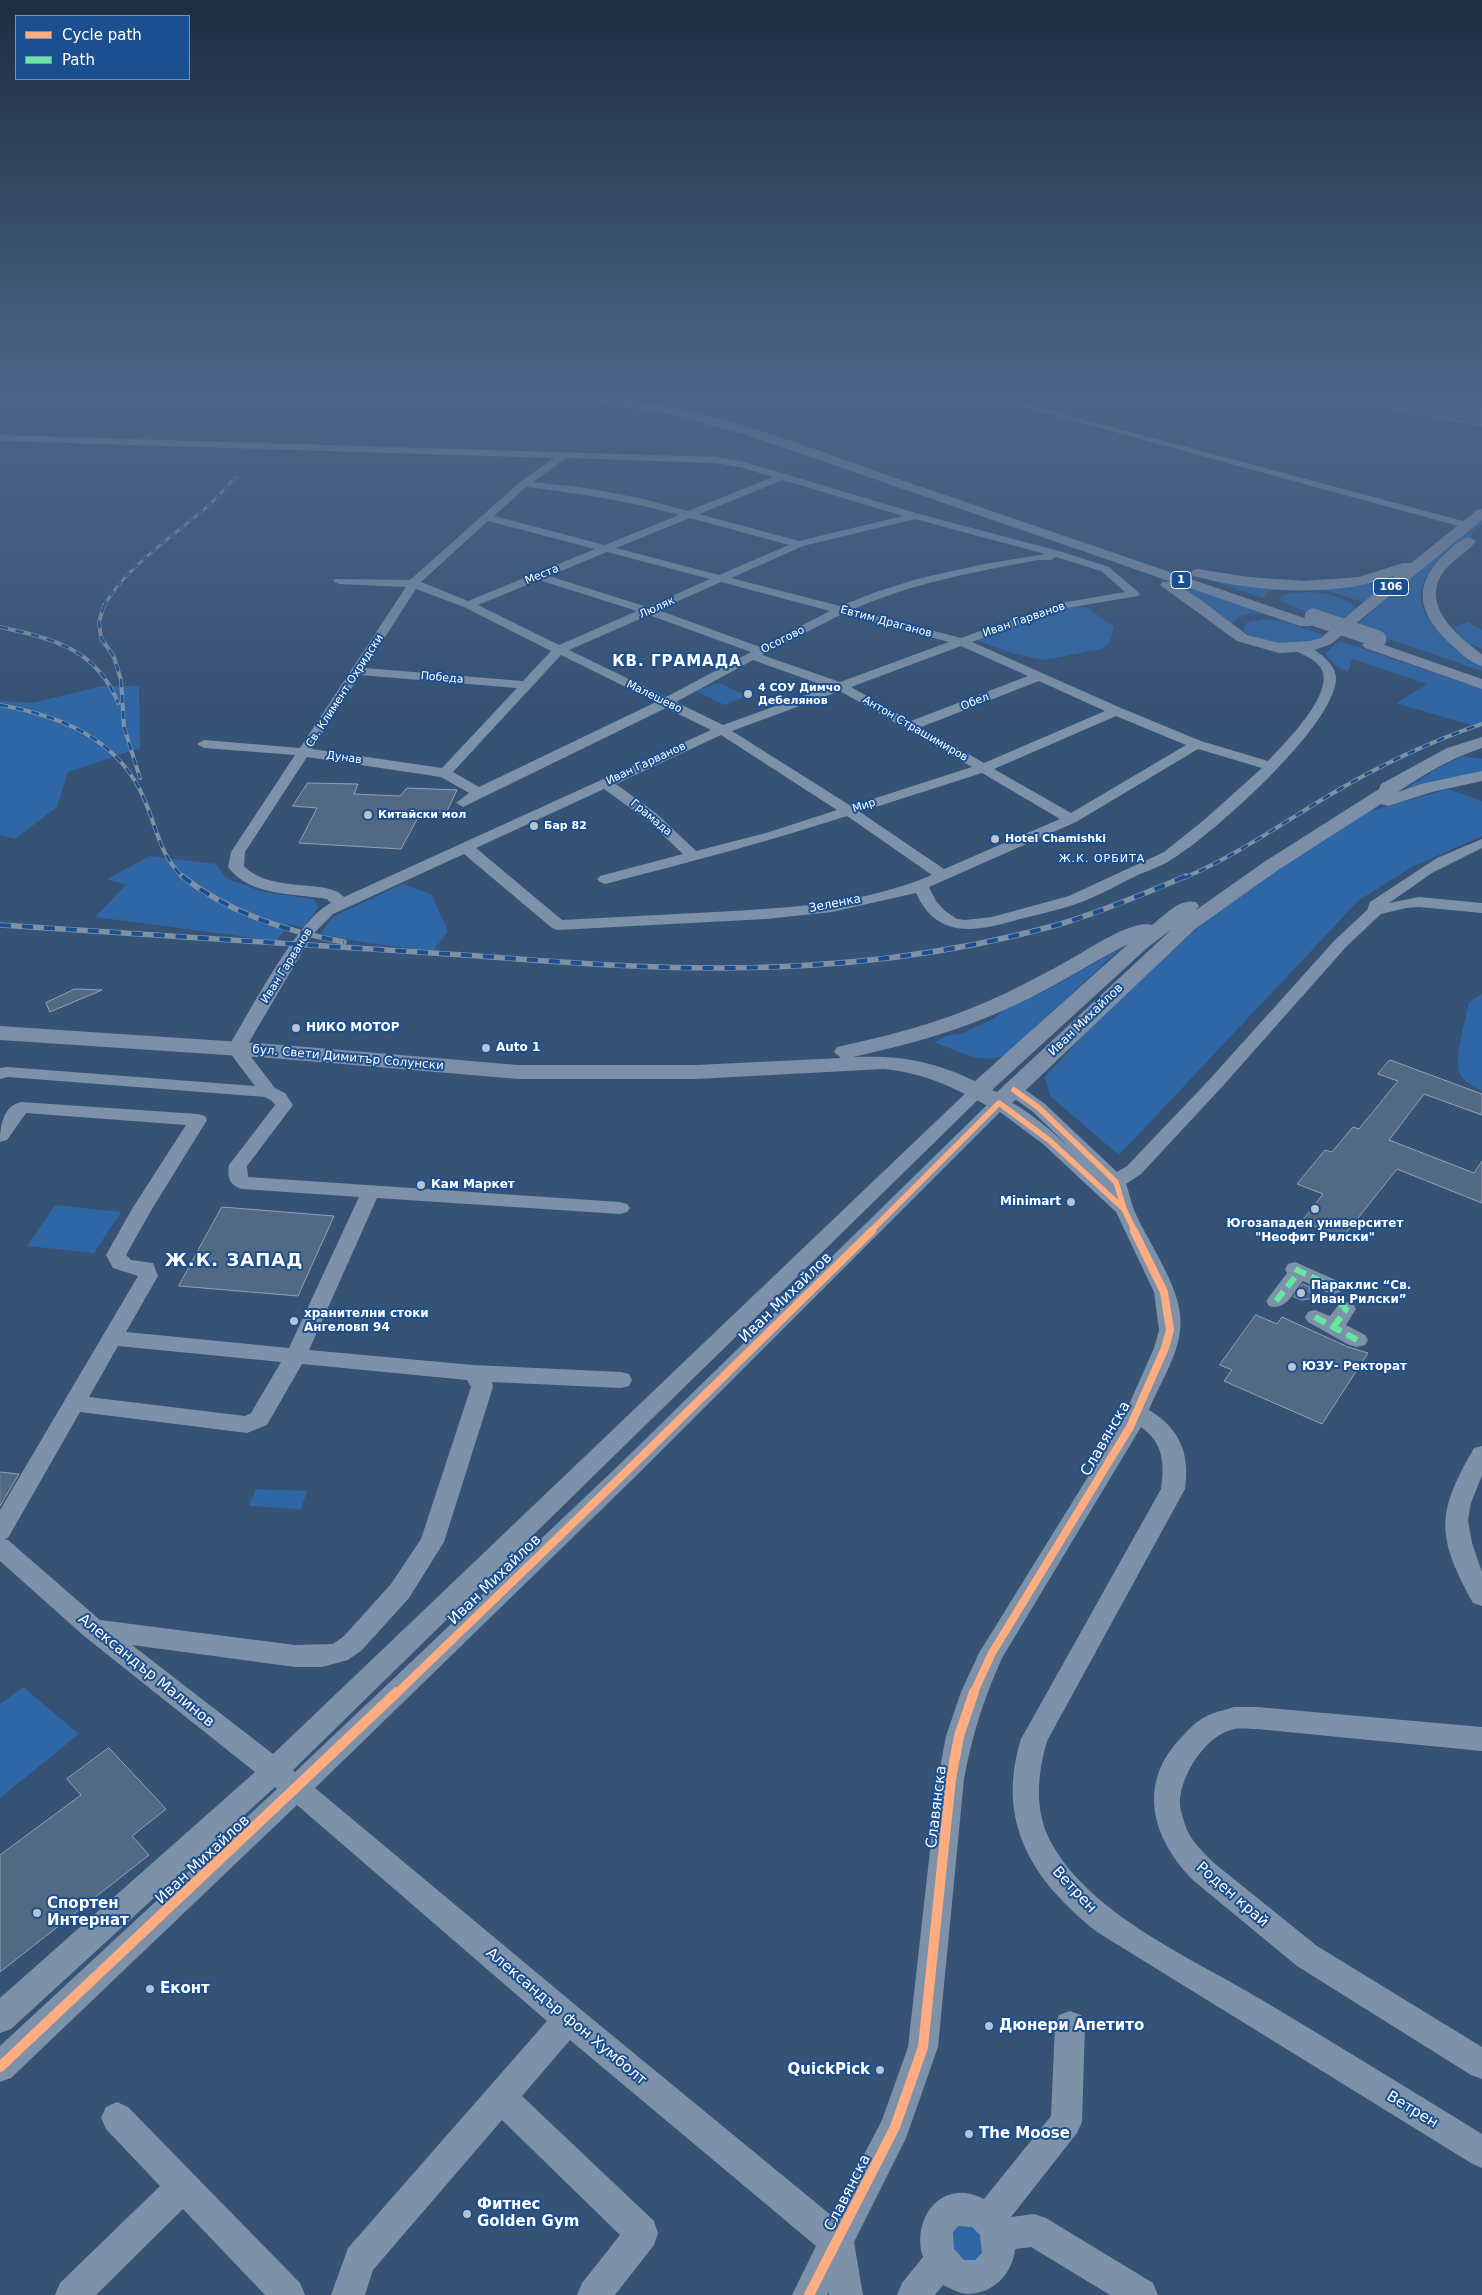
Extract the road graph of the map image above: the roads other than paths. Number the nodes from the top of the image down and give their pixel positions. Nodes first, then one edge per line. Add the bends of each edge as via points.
1 (503, 504) edge
2 (651, 504) edge
3 (714, 504) edge
4 (876, 504) edge
5 (968, 504) edge
6 (973, 504) edge
7 (1385, 504) edge
8 (1482, 513) edge
9 (690, 514) junction
10 (915, 516) junction
11 (488, 518) junction
12 (1466, 526) junction
13 (1482, 528) edge
14 (1061, 535) junction
15 (799, 544) junction
16 (607, 548) junction
17 (1037, 553) junction
18 (1424, 559) junction
19 (538, 576) junction
20 (722, 578) junction
21 (339, 581) dead end
22 (415, 584) junction
23 (468, 605) junction
24 (1352, 605) junction
25 (843, 610) junction
26 (649, 612) junction
27 (1309, 620) junction
28 (962, 642) junction
29 (1374, 642) junction
30 (1256, 643) junction
31 (1300, 648) junction
32 (559, 650) junction
33 (757, 654) junction
34 (1482, 661) edge
35 (358, 671) junction
36 (1482, 674) edge
37 (1038, 676) junction
38 (1482, 684) edge
39 (526, 685) junction
40 (842, 687) junction
41 (666, 703) junction
42 (1116, 711) junction
43 (911, 726) junction
44 (722, 730) junction
45 (1482, 742) edge
46 (204, 744) dead end
47 (1196, 744) junction
48 (304, 752) junction
49 (1453, 752) junction
50 (1482, 756) edge
51 (1270, 766) junction
52 (984, 768) junction
53 (445, 774) junction
54 (1482, 776) edge
55 (1402, 781) junction
56 (605, 783) junction
57 (479, 793) junction
58 (463, 802) dead end
59 (848, 811) junction
60 (1071, 819) junction
61 (1328, 831) junction
62 (1482, 843) edge
63 (466, 848) junction
64 (694, 857) junction
65 (944, 876) junction
66 (605, 879) dead end
67 (921, 885) junction
68 (339, 904) junction
69 (1482, 908) edge
70 (1375, 911) junction
71 (1170, 920) junction
72 (0, 1033) edge
73 (236, 1049) junction
74 (836, 1054) junction
75 (696, 1072) junction
76 (0, 1074) edge
77 (986, 1084) junction
78 (269, 1092) junction
79 (1006, 1097) junction
80 (0, 1136) edge
81 (1108, 1184) junction
82 (371, 1191) junction
83 (620, 1208) dead end
84 (1277, 1301) dead end
85 (1315, 1317) dead end
86 (1334, 1328) junction
87 (112, 1338) junction
88 (1357, 1340) dead end
89 (295, 1357) junction
90 (473, 1373) junction
91 (621, 1380) dead end
92 (74, 1403) junction
93 (1137, 1413) junction
94 (1482, 1454) edge
95 (0, 1531) edge
96 (0, 1547) edge
97 (1482, 1596) edge
98 (93, 1629) junction
99 (1482, 1739) edge
100 (273, 1772) junction
101 (297, 1789) junction
102 (0, 2018) edge
103 (568, 2019) junction
104 (1070, 2026) dead end
105 (1482, 2064) edge
106 (0, 2067) edge
107 (501, 2097) junction
108 (117, 2118) dead end
109 (1482, 2152) edge
110 (183, 2186) junction
111 (993, 2227) junction
112 (837, 2242) junction
113 (941, 2261) junction
114 (72, 2295) edge
115 (288, 2295) edge
116 (348, 2295) edge
117 (594, 2295) edge
118 (809, 2295) edge
119 (846, 2295) edge
120 (914, 2295) edge
121 (1141, 2295) edge

1 - 11 street, Св. Климент Охридски
2 - 9 street
3 - 9 street, Места
4 - 10 street
5 - 14 main road, 1
6 - 14 main road, 1
7 - 12 street
8 - 12 main road, 106
9 - 15 street
9 - 16 street, Места
10 - 15 street, Люляк
10 - 17 street
11 - 16 street, Евтим Драганов
11 - 22 street, Св. Климент Охридски
12 - 18 main road, 106
13 - 34 main road via 1439,569 1428,587 1428,594 1438,622
14 - 18 main road via 1192,572 1268,583 1315,584 1366,579 1400,570
14 - 27 main road, 1
14 - 30 main road via 1168,586 1192,600 1235,634
15 - 20 street, Люляк
16 - 19 street, Места
16 - 20 street, Евтим Драганов
17 - 25 street, Осогово via 883,593
17 - 28 street, Иван Гарванов via 1105,569 1134,594 1060,606
18 - 24 main road, 106
19 - 23 street, Места
19 - 26 street, Антон Страшимиров
20 - 25 street, Евтим Драганов
20 - 26 street, Люляк
21 - 22 street, Малешево
22 - 23 street, Малешево
22 - 35 street, Св. Климент Охридски
23 - 32 street, Малешево
24 - 27 main road via 1324,592 1300,589 1279,591 1269,596
24 - 31 main road, 106 via 1326,641
25 - 28 street, Евтим Драганов
25 - 33 street, Осогово
26 - 32 street, Люляк
26 - 33 street, Антон Страшимиров
27 - 29 main road, 1
27 - 30 main road via 1261,617 1239,622 1236,629
28 - 37 street, Евтим Драганов
28 - 40 street, Иван Гарванов
29 - 36 main road, 1
29 - 38 main road, 1
30 - 31 main road, 106
31 - 51 street via 1320,660 1330,673 1331,681 1314,718
32 - 39 street, Люляк
32 - 41 street, Малешево
33 - 40 street, Антон Страшимиров
33 - 41 street, Осогово
35 - 39 street, Победа
35 - 48 street, Св. Климент Охридски
37 - 42 street, Евтим Драганов
37 - 43 street, Обел
39 - 53 street, Люляк
40 - 43 street, Антон Страшимиров
40 - 44 street, Иван Гарванов
41 - 44 street, Малешево
41 - 57 street, Осогово
42 - 47 street, Евтим Драганов
42 - 52 street, Мир
43 - 52 street, Антон Страшимиров
44 - 56 street, Иван Гарванов
44 - 59 street, Малешево
45 - 49 main road, Иван Михайлов
46 - 48 street, Дунав
47 - 51 street, Евтим Драганов
47 - 60 street, Зеленка
48 - 53 street, Дунав
48 - 68 street, Св. Климент Охридски via 238,852 236,867 254,882 332,895
49 - 50 main road
49 - 55 main road, Иван Михайлов
51 - 67 street via 1212,821 1167,856 1082,896 1000,920 961,925 949,921 934,908 922,892
52 - 59 street, Мир
52 - 60 street, Антон Страшимиров
53 - 57 street, Дунав
54 - 61 main road via 1406,794
55 - 61 main road, Иван Михайлов
55 - 71 main road, Иван Михайлов via 1255,860
56 - 63 street, Иван Гарванов
56 - 64 street, Грамада via 652,816
57 - 58 street, Осогово
59 - 64 street, Мир
59 - 65 street, Малешево
60 - 65 street, Зеленка
61 - 79 main road, Иван Михайлов via 1271,866 1188,925
62 - 70 street via 1462,850 1388,895 1376,905
63 - 67 street, Зеленка via 558,925 686,920 827,908
63 - 68 street, Иван Гарванов
64 - 66 street, Мир
65 - 67 street, Зеленка
68 - 73 street, Иван Гарванов via 327,911 306,933
69 - 70 street via 1419,902
70 - 81 street via 1340,944 1134,1170
71 - 74 main road via 1138,932 1029,991 968,1019 890,1043
71 - 77 main road, Иван Михайлов
72 - 73 main road, бул. Свети Димитър Солунски
73 - 75 main road, бул. Свети Димитър Солунски via 518,1072
73 - 78 street
74 - 75 main road, бул. Свети Димитър Солунски
74 - 77 main road, бул. Свети Димитър Солунски via 904,1050 930,1054
75 - 77 main road, бул. Свети Димитър Солунски via 884,1062
76 - 78 street
77 - 79 main road, бул. Свети Димитър Солунски
77 - 100 street, Иван Михайлов
78 - 82 street via 279,1097 284,1105 238,1165 237,1177 243,1183
79 - 81 street, Славянска via 1021,1116
79 - 101 street, Иван Михайлов via 802,1300
80 - 87 street via 21,1107 198,1120 116,1255 122,1266 146,1268 148,1276
81 - 93 street, Славянска via 1124,1209 1164,1292 1170,1318 1165,1348
82 - 83 street
82 - 89 street
84 - 86 street via 1298,1270 1341,1300
85 - 86 street
86 - 88 street
87 - 89 street
87 - 92 street
89 - 90 street
89 - 92 street via 259,1420 247,1425
90 - 91 street
90 - 98 street via 480,1379 482,1387 432,1542 400,1591 353,1643 339,1653 295,1656
92 - 95 street
93 - 109 street, Ветрен via 1159,1428 1173,1453 1176,1469 1174,1489 1034,1739 1024,1777 1025,1800 1042,1852 1073,1894 1119,1932
93 - 112 street, Славянска via 992,1653 974,1692 959,1736 951,1779 923,2046 895,2127
94 - 97 street via 1469,1476 1456,1513 1459,1540
96 - 98 street, Александър Малинов
98 - 100 street, Александър Малинов
99 - 105 street, Роден край via 1234,1718 1214,1725 1191,1743 1173,1772 1166,1801 1180,1844 1189,1857 1224,1889 1307,1956
100 - 101 street, Александър Малинов
100 - 102 street, Иван Михайлов
101 - 103 street, Александър фон Хумболт
101 - 106 street, Иван Михайлов
103 - 107 street
103 - 112 street, Александър фон Хумболт
104 - 111 street via 1066,2122
107 - 116 street via 360,2260
107 - 117 street via 642,2233
108 - 110 street
110 - 114 street
110 - 115 street
111 - 113 street via 999,2255 990,2271 973,2278 954,2274
111 - 113 street via 972,2208 956,2208 944,2216 936,2230 936,2246
111 - 121 street via 1034,2230
112 - 118 street, Славянска
112 - 119 street
113 - 120 street

